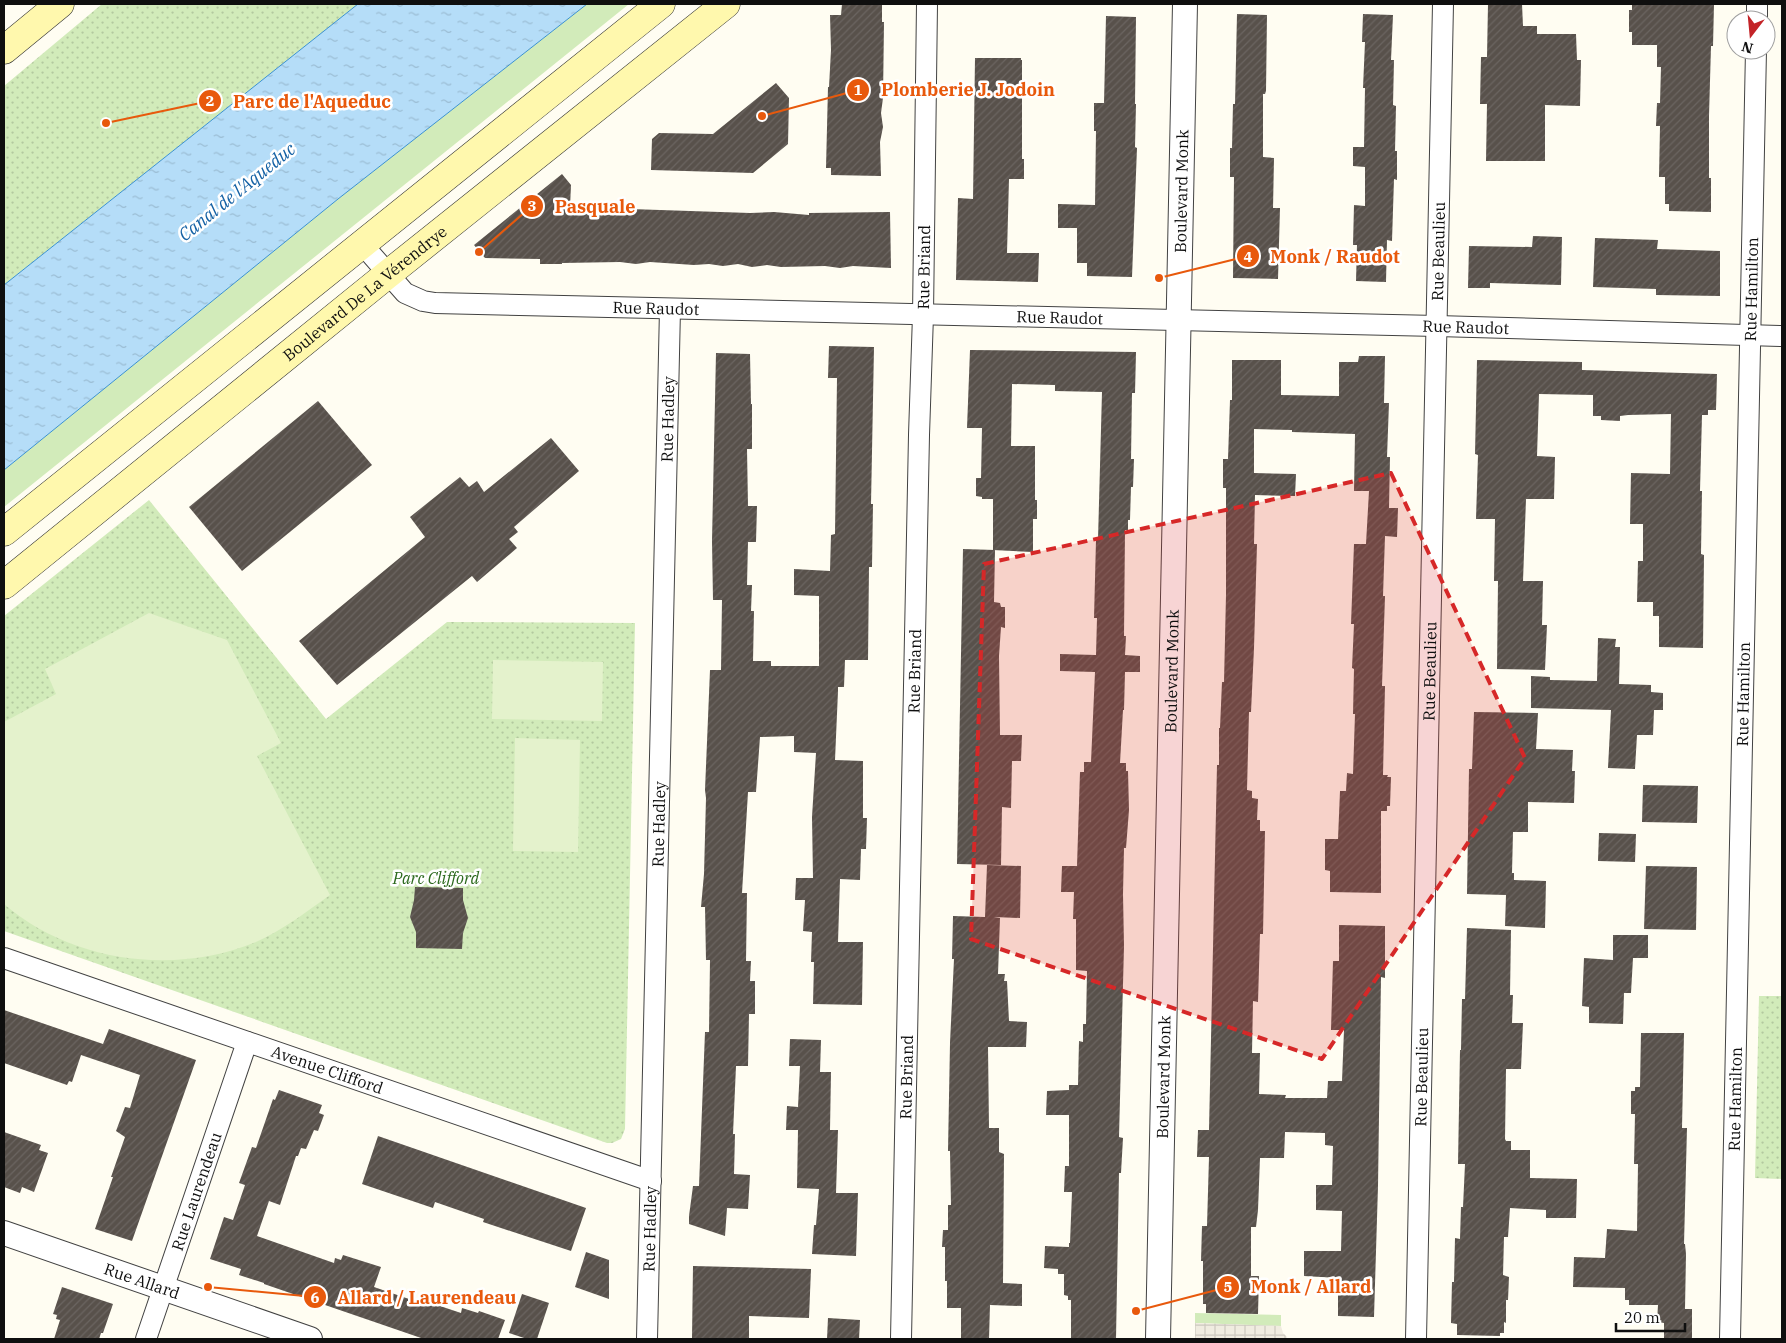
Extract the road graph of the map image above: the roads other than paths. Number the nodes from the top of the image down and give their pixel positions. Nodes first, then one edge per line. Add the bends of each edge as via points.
1 (60, 4) edge
2 (661, 4) edge
3 (726, 4) edge
4 (927, 4) edge
5 (1185, 4) edge
6 (1443, 4) edge
7 (4, 50) edge
8 (1756, 60) edge
9 (362, 244) junction
10 (388, 274) junction
11 (670, 309) junction
12 (923, 314) junction
13 (1179, 320) junction
14 (1437, 326) junction
15 (1750, 336) junction
16 (1782, 336) edge
17 (4, 532) edge
18 (4, 586) edge
19 (4, 958) edge
20 (247, 1042) junction
21 (651, 1181) junction
22 (4, 1234) edge
23 (164, 1289) junction
24 (146, 1339) edge
25 (310, 1339) edge
26 (648, 1339) edge
27 (901, 1339) edge
28 (1158, 1339) edge
29 (1416, 1339) edge
30 (1730, 1339) edge

1 - 7 main road
2 - 9 main road
3 - 10 main road, Boulevard De La Vérendrye
4 - 12 street, Rue Briand
5 - 13 street, Boulevard Monk
6 - 14 street, Rue Beaulieu
8 - 15 street, Rue Hamilton
9 - 10 street, Rue Raudot
9 - 17 main road
10 - 11 street, Rue Raudot via 406,294 435,303
10 - 18 main road, Boulevard De La Vérendrye
11 - 12 street, Rue Raudot
11 - 21 street, Rue Hadley
12 - 13 street, Rue Raudot
12 - 27 street, Rue Briand
13 - 14 street, Rue Raudot
13 - 28 street, Boulevard Monk
14 - 15 street, Rue Raudot
14 - 29 street, Rue Beaulieu
15 - 16 street, Rue Raudot
15 - 30 street, Rue Hamilton
19 - 20 street, Avenue Clifford
20 - 21 street, Avenue Clifford
20 - 23 street, Rue Laurendeau
21 - 26 street, Rue Hadley
22 - 23 street, Rue Allard
23 - 24 street, Rue Laurendeau
23 - 25 street, Rue Allard

